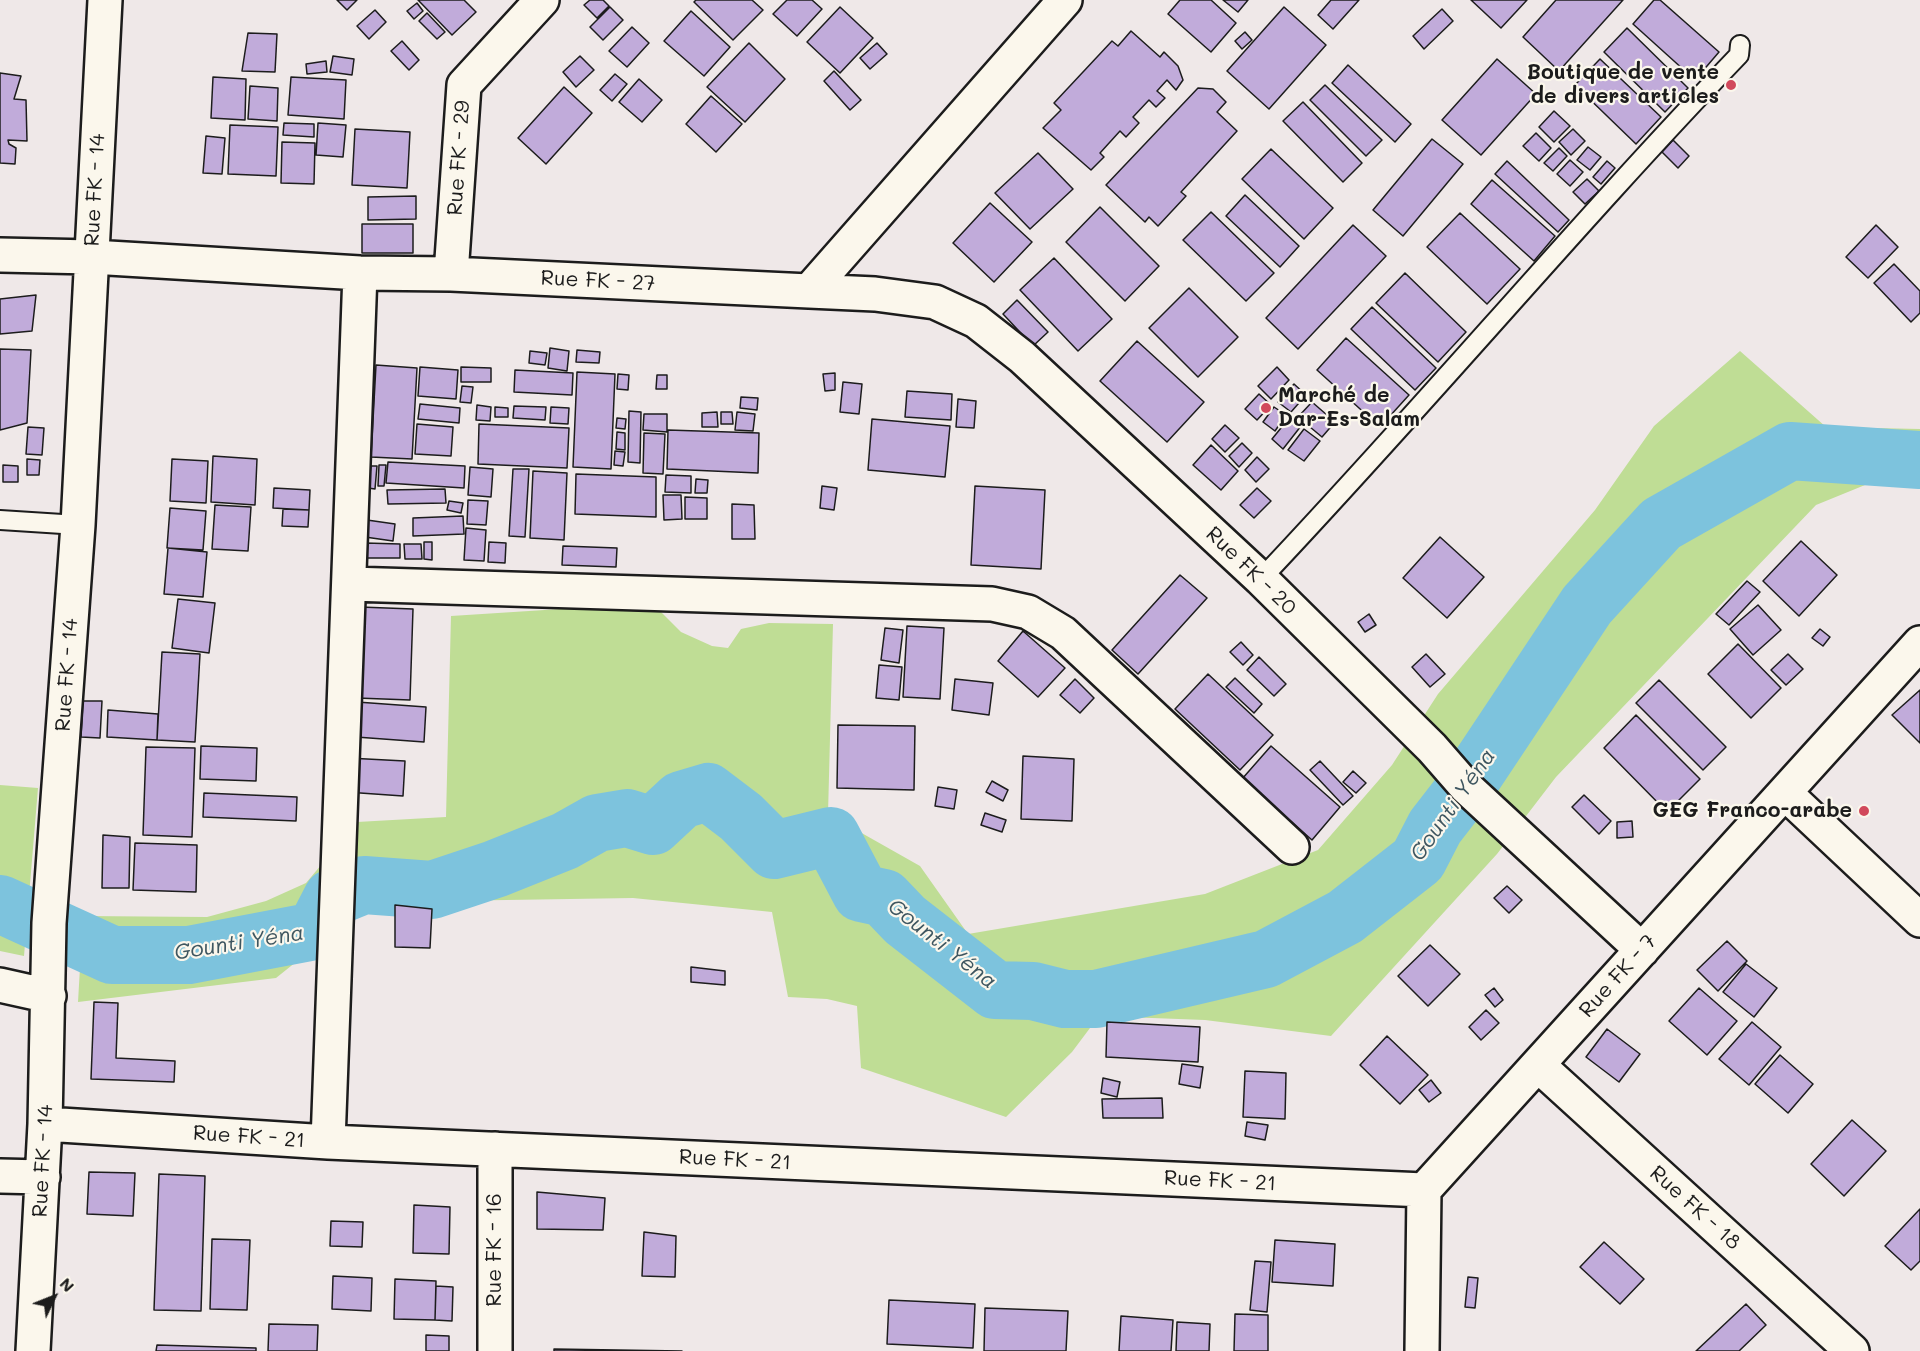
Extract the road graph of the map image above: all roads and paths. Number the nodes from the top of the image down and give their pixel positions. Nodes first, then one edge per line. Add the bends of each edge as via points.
1 (105, 0) edge
2 (542, 0) edge
3 (1065, 0) edge
4 (1740, 45) dead end
5 (0, 255) edge
6 (92, 257) junction
7 (360, 273) junction
8 (451, 274) junction
9 (809, 291) junction
10 (0, 519) edge
11 (78, 525) junction
12 (1261, 579) junction
13 (350, 584) junction
14 (1920, 643) edge
15 (1785, 792) junction
16 (1292, 847) dead end
17 (1920, 920) edge
18 (1642, 950) junction
19 (48, 984) junction
20 (0, 985) edge
21 (1538, 1065) junction
22 (45, 1124) junction
23 (328, 1142) junction
24 (495, 1149) junction
25 (0, 1176) edge
26 (42, 1177) junction
27 (1424, 1190) junction
28 (33, 1351) edge
29 (495, 1351) edge
30 (1422, 1351) edge
31 (1852, 1351) edge

1 - 6 street, Rue FK - 14
2 - 8 street, Rue FK - 29 via 464,85
3 - 9 street
4 - 12 lane via 1739,55 1638,161
5 - 6 street, Rue FK - 27
6 - 7 street, Rue FK - 27
6 - 11 street, Rue FK - 14
7 - 8 street, Rue FK - 27
7 - 13 street
8 - 9 street, Rue FK - 27
9 - 12 street, Rue FK - 20 via 935,302 976,321 1022,357
10 - 11 lane
11 - 19 street, Rue FK - 14
12 - 18 street, Rue FK - 20 via 1467,787
13 - 16 street via 992,604 1028,612 1063,633
13 - 23 street
14 - 15 street, Rue FK - 7
15 - 17 street
15 - 18 street, Rue FK - 7
18 - 21 street, Rue FK - 7
19 - 20 street
19 - 22 street, Rue FK - 14
21 - 27 street, Rue FK - 7
21 - 31 street, Rue FK - 18
22 - 23 street, Rue FK - 21
22 - 26 street, Rue FK - 14
23 - 24 street, Rue FK - 21
24 - 27 street, Rue FK - 21
24 - 29 street, Rue FK - 16
25 - 26 street
26 - 28 street, Rue FK - 14
27 - 30 street

